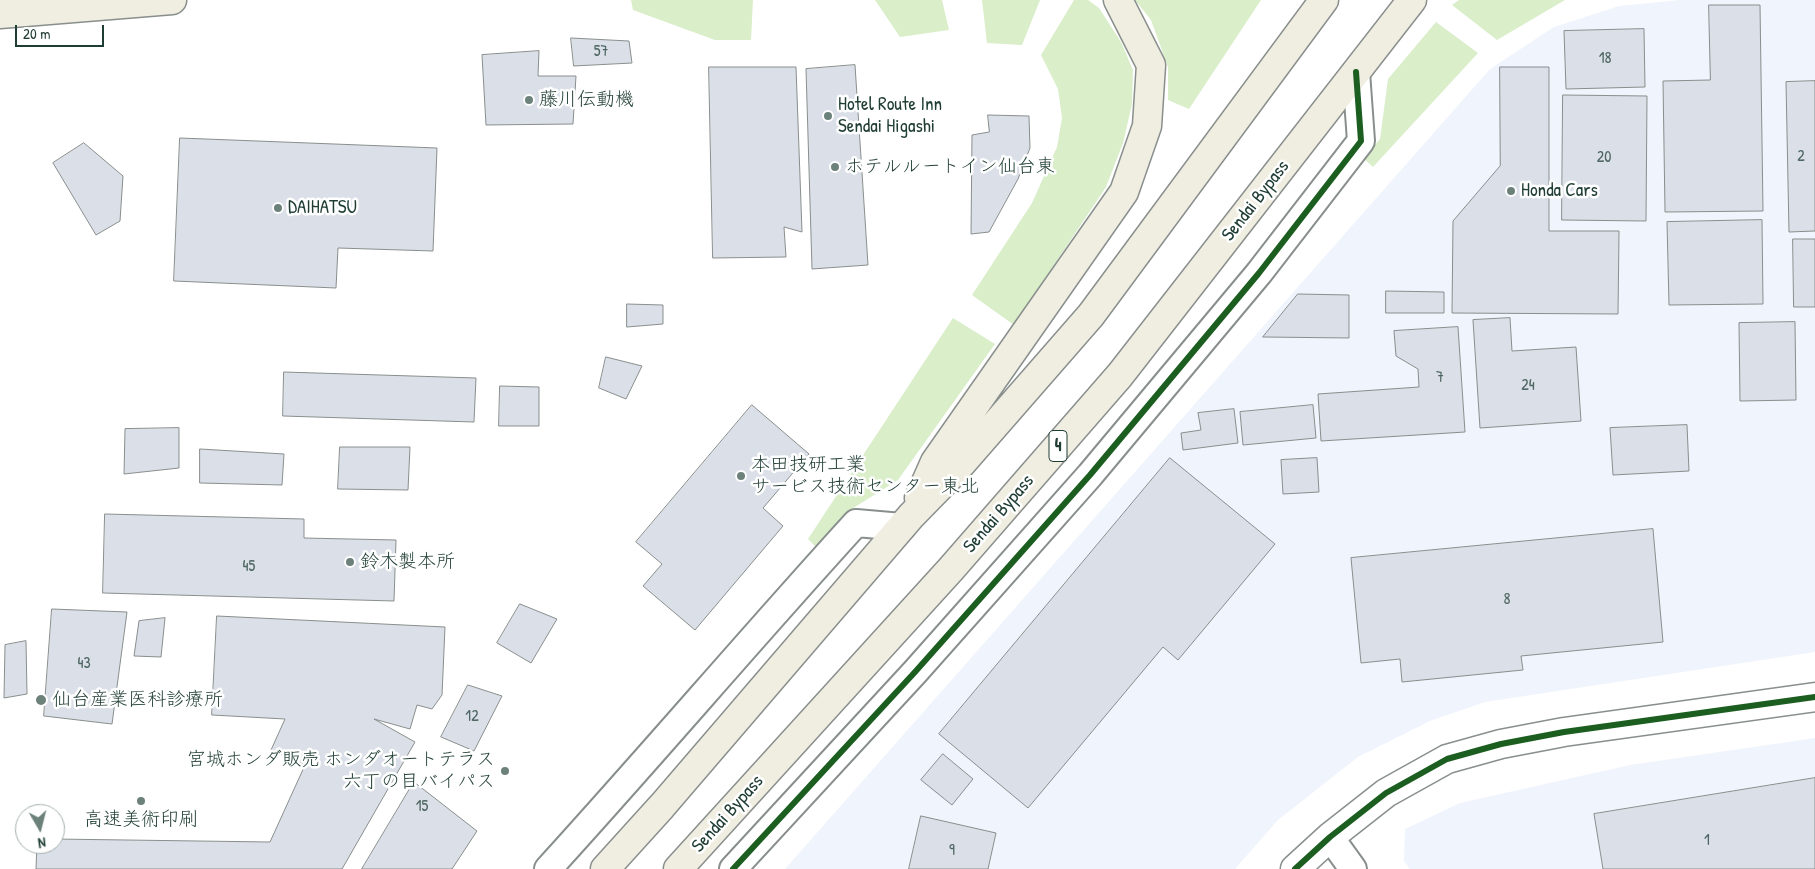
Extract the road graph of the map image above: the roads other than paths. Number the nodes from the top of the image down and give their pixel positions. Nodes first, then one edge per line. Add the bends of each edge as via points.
1 (172, 0) edge
2 (1118, 0) edge
3 (1324, 0) edge
4 (1412, 0) edge
5 (0, 14) edge
6 (1356, 72) junction
7 (907, 521) junction
8 (1815, 697) edge
9 (1330, 837) junction
10 (548, 869) edge
11 (605, 869) edge
12 (678, 869) edge
13 (733, 869) edge
14 (1295, 869) edge
15 (1353, 869) edge

1 - 5 main road
2 - 7 main road via 1150,66 1147,126 1124,192 935,462
3 - 7 main road via 1090,315
4 - 6 main road, Sendai Bypass / 4
6 - 12 main road, Sendai Bypass / 4 via 1120,375 951,569
6 - 13 street via 1361,140 1259,273 1083,482 915,672
7 - 10 street via 856,523
7 - 11 main road
8 - 9 street via 1564,732 1500,744 1447,759 1386,793
9 - 14 street
9 - 15 street

